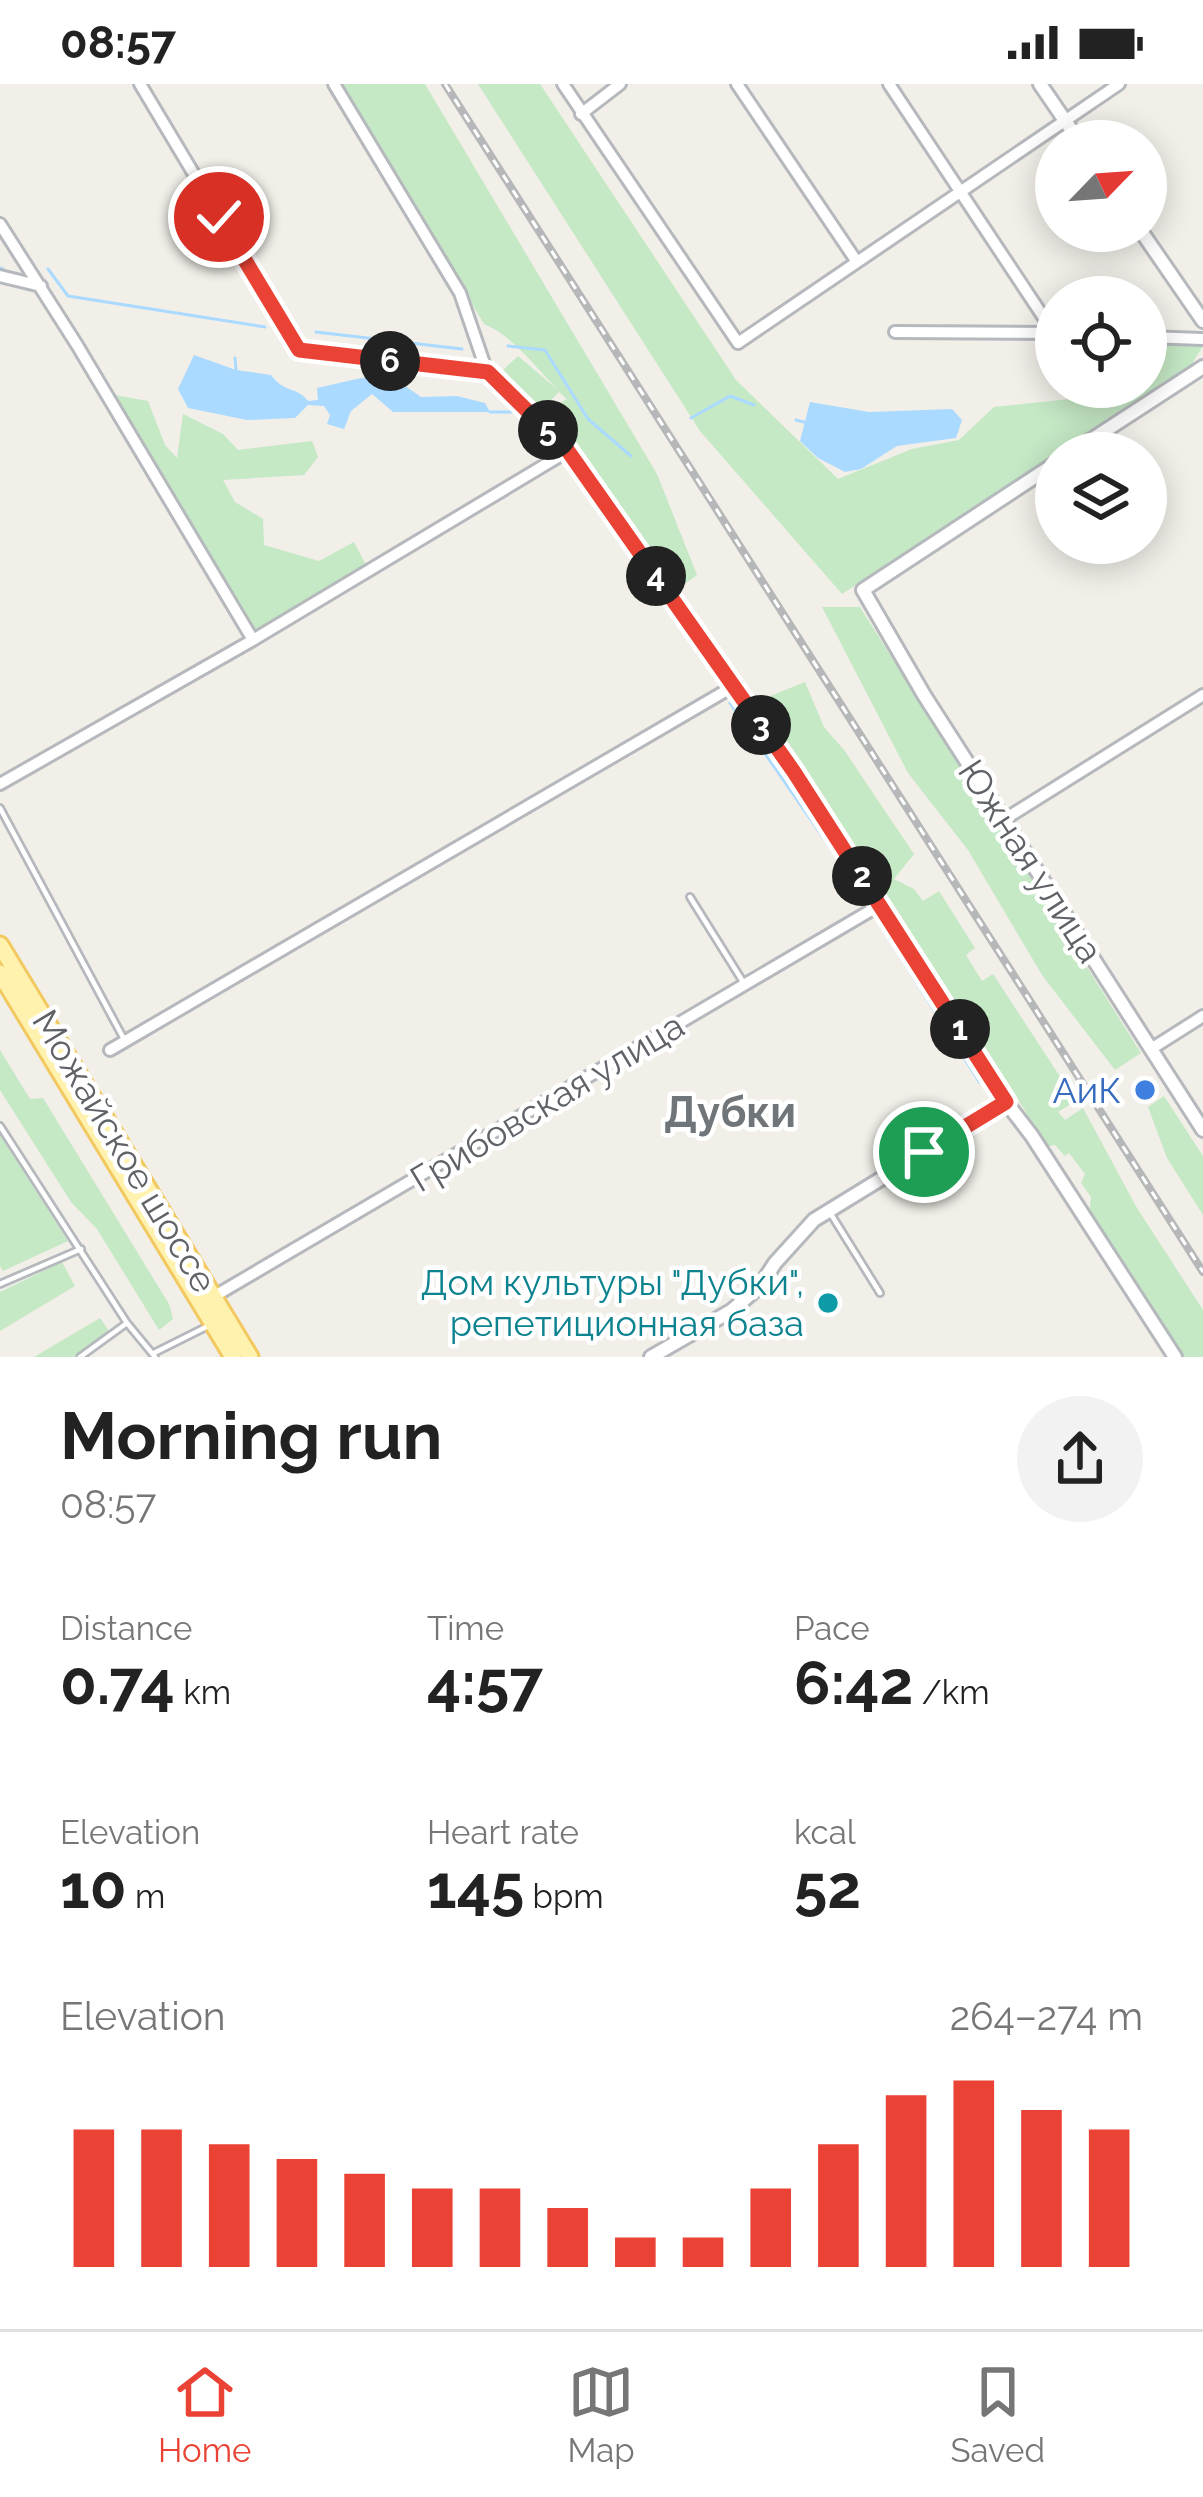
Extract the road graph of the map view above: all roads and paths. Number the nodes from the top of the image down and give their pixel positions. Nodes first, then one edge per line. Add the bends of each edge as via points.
1 (140, 84) edge
2 (334, 84) edge
3 (562, 84) edge
4 (620, 84) edge
5 (737, 84) edge
6 (890, 84) edge
7 (1040, 84) edge
8 (1119, 84) edge
9 (581, 114) junction
10 (1064, 119) junction
11 (962, 193) junction
12 (0, 224) edge
13 (1155, 252) edge
14 (857, 262) junction
15 (0, 276) edge
16 (40, 286) junction
17 (1035, 303) edge
18 (1203, 321) edge
19 (895, 332) dead end
20 (1035, 333) edge
21 (1167, 338) edge
22 (1203, 340) edge
23 (1203, 367) edge
24 (488, 372) junction
25 (1103, 432) edge
26 (568, 451) junction
27 (1035, 477) edge
28 (253, 640) junction
29 (734, 686) junction
30 (1203, 695) edge
31 (0, 784) edge
32 (0, 808) edge
33 (1004, 819) junction
34 (691, 897) dead end
35 (880, 904) junction
36 (0, 945) edge
37 (0, 974) edge
38 (745, 985) junction
39 (1203, 1016) edge
40 (125, 1041) junction
41 (1150, 1049) junction
42 (110, 1050) dead end
43 (1006, 1102) junction
44 (0, 1126) edge
45 (1203, 1130) edge
46 (829, 1210) junction
47 (81, 1250) junction
48 (0, 1284) edge
49 (880, 1293) dead end
50 (213, 1297) junction
51 (127, 1323) junction
52 (213, 1323) junction
53 (154, 1355) edge
54 (80, 1357) edge
55 (233, 1357) edge
56 (250, 1357) edge
57 (651, 1357) edge
58 (1174, 1357) edge

1 - 24 street via 299,350
2 - 24 street via 460,293
3 - 9 street
4 - 9 street
5 - 14 street
6 - 11 street
7 - 10 street
8 - 10 street
9 - 14 street via 738,344
10 - 11 street
11 - 14 street
11 - 17 street
12 - 16 street
13 - 18 street
15 - 16 street
16 - 28 street
19 - 20 street
21 - 22 street
23 - 25 street
24 - 26 street
26 - 28 street
26 - 29 street
27 - 33 street, Южная улица via 863,590
28 - 31 street
29 - 35 street
29 - 40 street
30 - 33 street
32 - 40 lane
33 - 41 street, Южная улица
34 - 38 lane
35 - 38 street, Грибовская улица
35 - 43 street
36 - 50 main road, Можайское шоссе
37 - 52 main road, Можайское шоссе
38 - 50 street, Грибовская улица
39 - 41 street
40 - 42 street
41 - 45 street, Южная улица
43 - 46 street
43 - 58 street
44 - 47 lane
46 - 49 lane
46 - 57 street via 731,1311
47 - 48 lane
47 - 51 lane
50 - 56 main road, Можайское шоссе
51 - 53 lane
51 - 54 lane
52 - 53 lane
52 - 55 main road, Можайское шоссе

